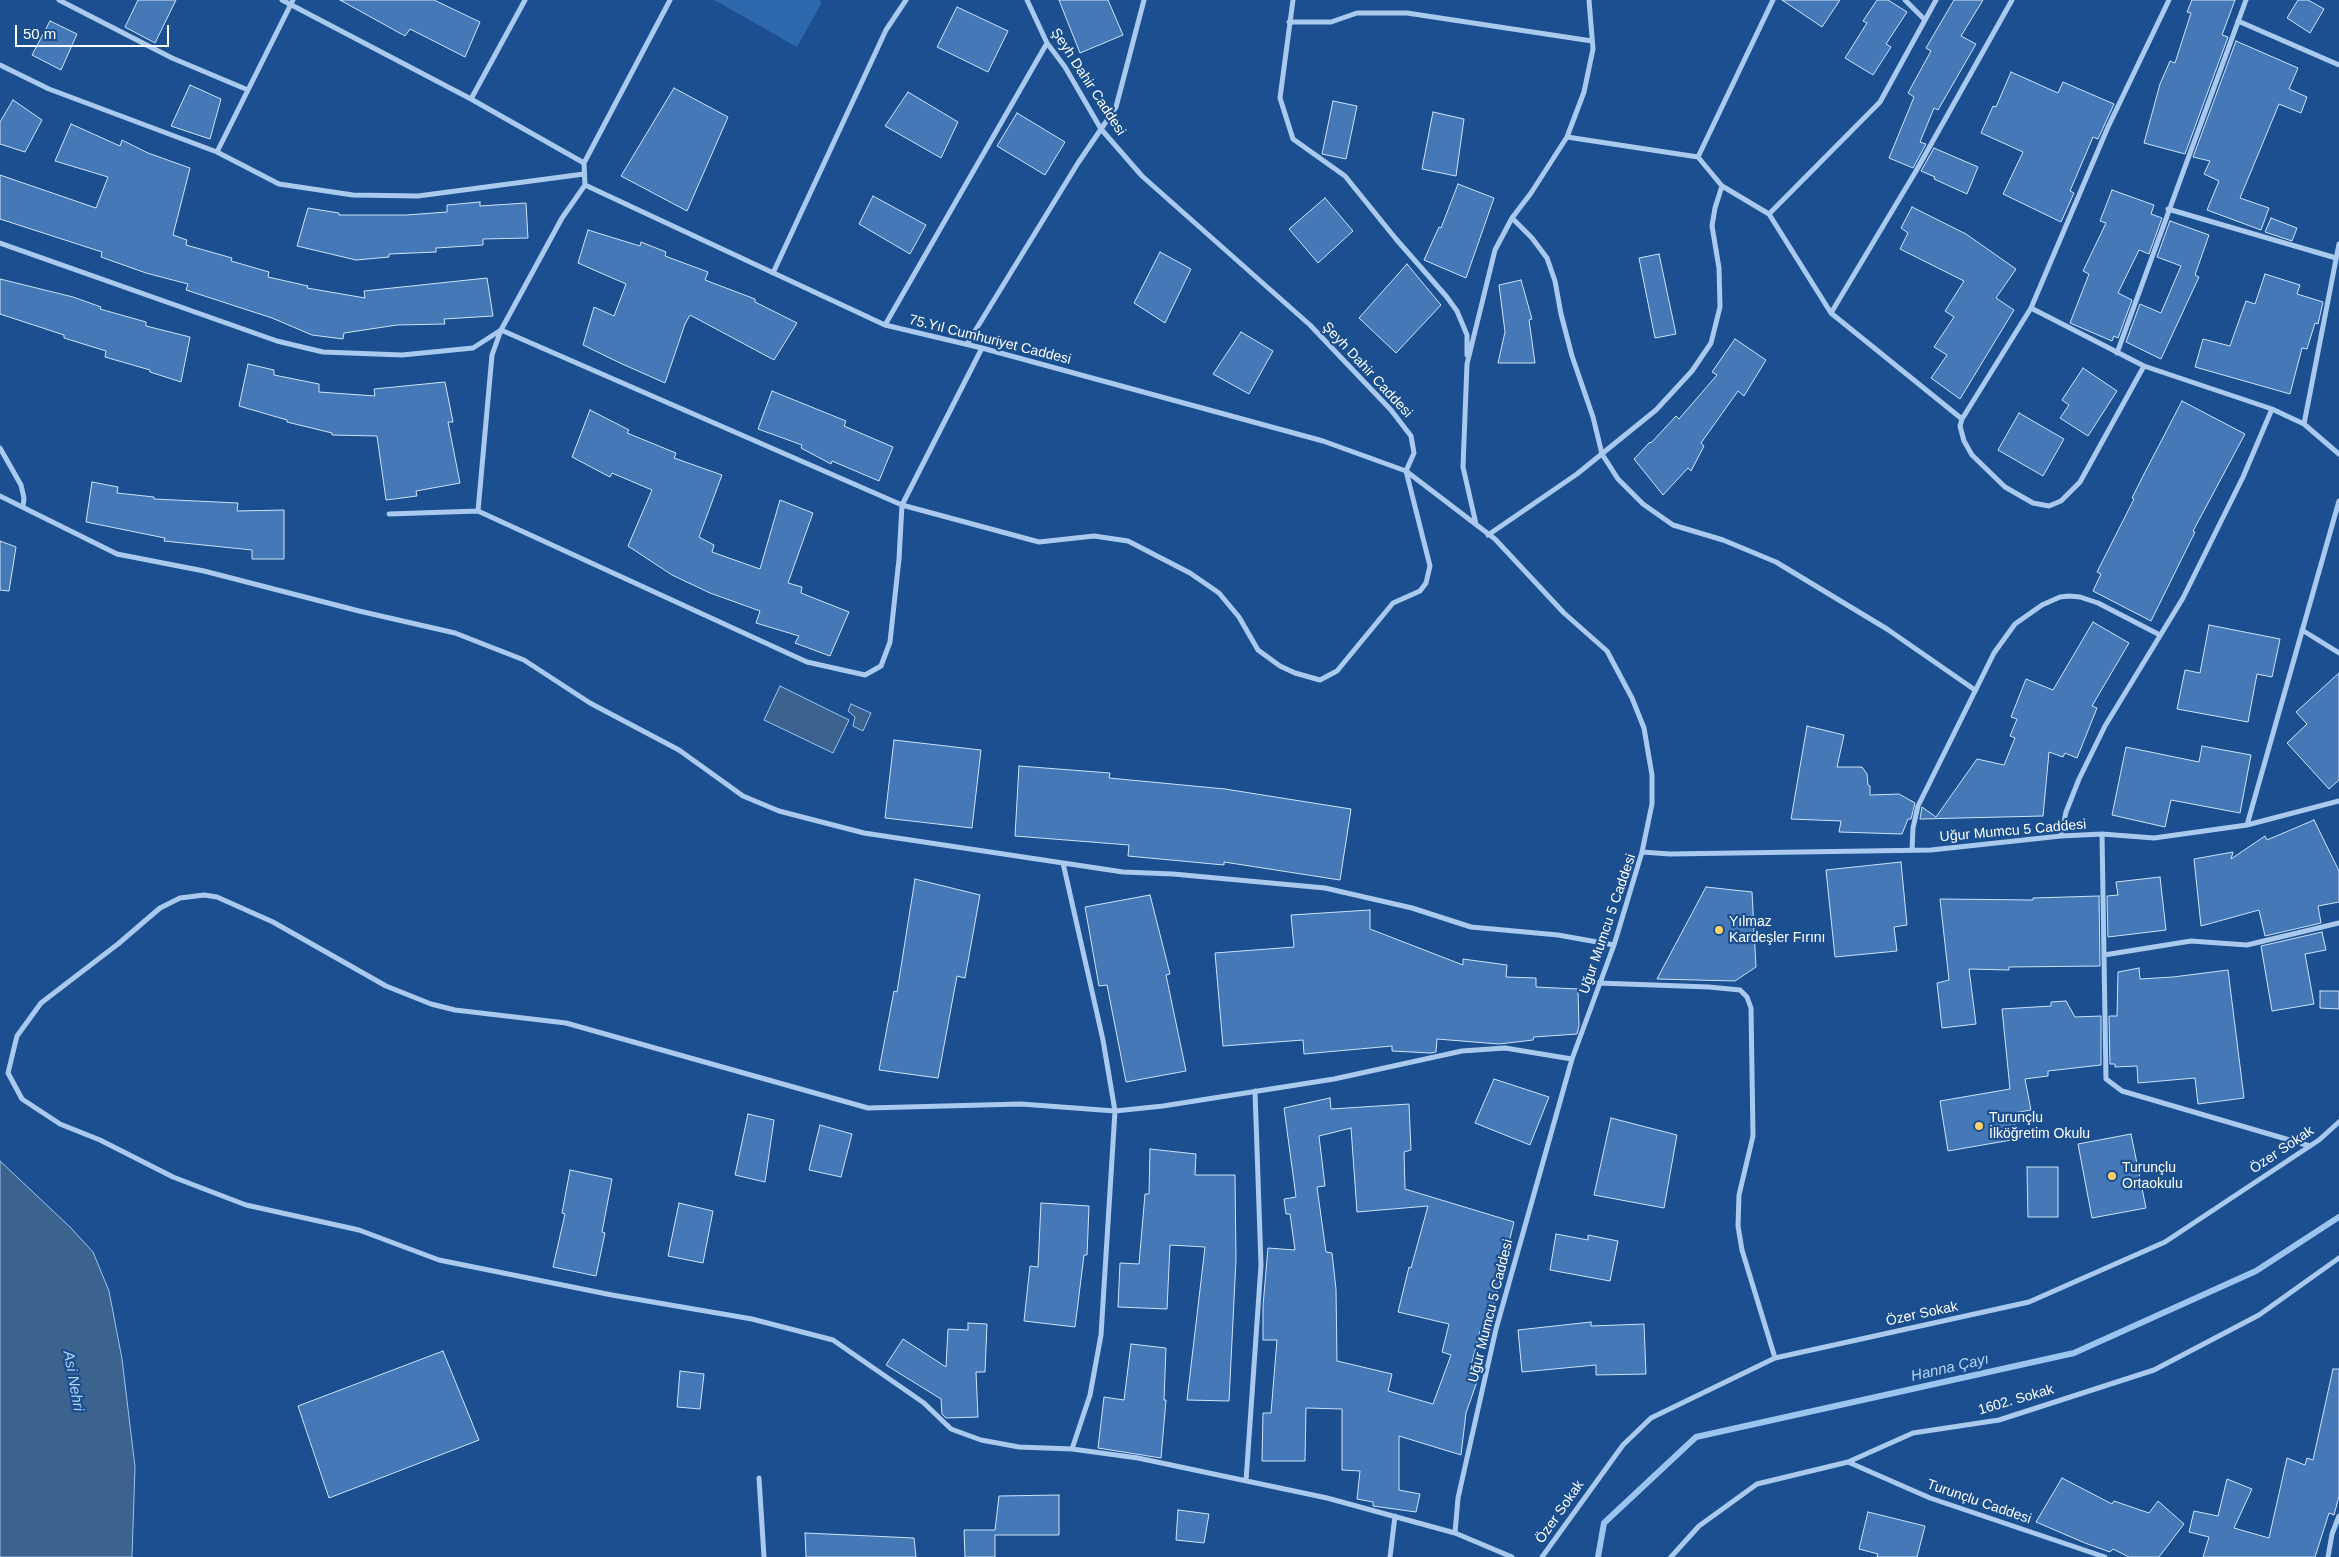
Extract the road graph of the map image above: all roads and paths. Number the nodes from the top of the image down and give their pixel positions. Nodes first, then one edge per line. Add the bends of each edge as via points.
1 (58, 0) edge
2 (282, 0) edge
3 (525, 0) edge
4 (670, 0) edge
5 (906, 0) edge
6 (1027, 0) edge
7 (1144, 0) edge
8 (1293, 0) edge
9 (1589, 0) edge
10 (1773, 0) edge
11 (1905, 0) edge
12 (1936, 0) edge
13 (2012, 0) edge
14 (2169, 0) edge
15 (2246, 0) edge
16 (291, 2) edge
17 (1925, 20) junction
18 (2238, 21) junction
19 (1289, 22) junction
20 (1592, 42) junction
21 (1047, 43) junction
22 (2339, 64) edge
23 (0, 65) edge
24 (248, 90) junction
25 (470, 99) junction
26 (1101, 128) junction
27 (1567, 137) junction
28 (217, 152) junction
29 (1698, 157) junction
30 (584, 163) junction
31 (584, 174) junction
32 (585, 186) junction
33 (1722, 186) junction
34 (2168, 210) junction
35 (1769, 214) junction
36 (1512, 218) junction
37 (0, 243) edge
38 (2339, 244) edge
39 (2336, 258) junction
40 (772, 273) junction
41 (2031, 308) junction
42 (1831, 313) junction
43 (885, 326) junction
44 (501, 330) junction
45 (967, 344) junction
46 (982, 348) junction
47 (2117, 353) junction
48 (1467, 364) junction
49 (2144, 366) junction
50 (2272, 409) junction
51 (1962, 419) junction
52 (2304, 424) junction
53 (0, 448) edge
54 (1602, 454) junction
55 (2339, 454) edge
56 (1406, 471) junction
57 (0, 496) edge
58 (2339, 501) edge
59 (902, 505) junction
60 (23, 507) junction
61 (478, 511) junction
62 (389, 514) dead end
63 (1476, 525) junction
64 (1488, 534) junction
65 (2302, 630) junction
66 (2160, 635) junction
67 (2339, 654) edge
68 (1975, 690) junction
69 (2339, 801) edge
70 (2247, 825) junction
71 (2102, 834) junction
72 (2061, 836) junction
73 (1912, 850) junction
74 (1642, 852) junction
75 (1063, 863) junction
76 (2339, 924) edge
77 (1614, 945) junction
78 (2104, 954) junction
79 (1598, 983) junction
80 (1572, 1058) junction
81 (1255, 1091) junction
82 (1115, 1111) junction
83 (2339, 1122) edge
84 (2310, 1146) junction
85 (2339, 1258) edge
86 (1774, 1358) junction
87 (1072, 1449) junction
88 (1848, 1462) junction
89 (759, 1478) dead end
90 (1246, 1481) junction
91 (1395, 1516) junction
92 (2339, 1516) edge
93 (1455, 1533) junction
94 (764, 1557) edge
95 (1390, 1557) edge
96 (1512, 1557) edge
97 (1542, 1557) edge
98 (1671, 1557) edge
99 (2105, 1557) edge
100 (2328, 1557) edge

1 - 24 street via 172,58
2 - 16 street
3 - 25 street
4 - 30 street
5 - 40 street via 886,30
6 - 21 street, Şeyh Dahir Caddesi
7 - 26 street via 1116,107
8 - 19 street
9 - 20 street
10 - 29 street
11 - 17 street
12 - 17 street
13 - 42 street
14 - 41 street via 2108,127
15 - 18 street
16 - 24 street
16 - 25 street
17 - 35 street via 1880,102
18 - 22 street
18 - 34 street
19 - 20 street via 1331,22 1357,13 1407,13
19 - 48 street via 1280,98 1293,139 1345,176 1446,296 1457,311 1467,335
20 - 27 street via 1584,92
21 - 26 street, Şeyh Dahir Caddesi
21 - 43 street
23 - 28 street via 49,89
24 - 28 street
25 - 30 street
26 - 45 street
26 - 56 street, Şeyh Dahir Caddesi via 1142,176 1310,325 1391,410 1411,436 1414,453
27 - 29 street
27 - 36 street
28 - 31 street via 279,184 353,195 418,196
29 - 33 street
30 - 31 street
31 - 32 street
32 - 40 street, 75.Yıl Cumhuriyet Caddesi
32 - 44 street via 562,218
33 - 35 street
33 - 54 street via 1712,226 1719,268 1720,307 1711,343 1656,410
34 - 39 street
34 - 47 street
35 - 42 street
36 - 48 street via 1495,250
36 - 54 street via 1547,258 1555,281 1560,314
37 - 44 street via 277,341 323,352 402,355 473,348
38 - 39 street
39 - 52 street
40 - 43 street, 75.Yıl Cumhuriyet Caddesi
41 - 47 street
41 - 51 street
42 - 51 street
43 - 45 street, 75.Yıl Cumhuriyet Caddesi
44 - 59 street
44 - 61 street via 492,355
45 - 46 street, 75.Yıl Cumhuriyet Caddesi
46 - 56 street, 75.Yıl Cumhuriyet Caddesi via 1323,441
46 - 59 street
47 - 49 street
48 - 63 street via 1462,466
49 - 50 street
49 - 51 street via 2080,482 2061,501 2049,506 2033,503 2005,487 1988,472 1964,441 1960,426
50 - 52 street
50 - 66 street via 2243,477
52 - 55 street
53 - 60 street via 20,485
54 - 64 street
54 - 68 street via 1630,492 1673,525 1723,540 1776,562 1887,629
56 - 59 street via 1430,566 1426,583 1420,591 1393,603 1337,671 1320,680 1280,666 1258,650 1239,617 1219,594 1190,573 1128,541 1094,536 1039,542
56 - 63 street
57 - 60 street
58 - 65 street
59 - 61 street via 890,642 881,666 866,675 807,662
60 - 75 street via 117,554 204,571 456,633 524,660 590,704 679,750 743,796 779,811 864,833
61 - 62 street
63 - 64 street
64 - 74 street via 1564,613 1607,651 1632,698 1644,728 1652,775 1652,804
65 - 67 street
65 - 70 street
66 - 68 street via 2089,599 2060,597 2028,614 2007,633
66 - 72 street via 2105,726 2079,779
68 - 73 street via 1918,806
69 - 70 street, Uğur Mumcu 5 Caddesi
70 - 71 street, Uğur Mumcu 5 Caddesi via 2154,838
71 - 72 street, Uğur Mumcu 5 Caddesi
71 - 78 street
72 - 73 street, Uğur Mumcu 5 Caddesi
73 - 74 street, Uğur Mumcu 5 Caddesi
74 - 77 street, Uğur Mumcu 5 Caddesi
75 - 77 street via 1123,872 1325,888 1412,908 1471,928 1558,935
75 - 82 street via 1103,1040
76 - 78 street via 2247,946 2191,941
77 - 79 street, Uğur Mumcu 5 Caddesi
78 - 84 street via 2106,1079 2122,1091
79 - 80 street, Uğur Mumcu 5 Caddesi
79 - 86 street via 1709,987 1740,990 1747,997 1751,1008 1753,1136 1739,1195 1738,1226
80 - 81 street via 1505,1048 1462,1051 1334,1079
80 - 93 street, Uğur Mumcu 5 Caddesi via 1496,1329 1458,1498
81 - 82 street
81 - 90 street via 1261,1265
82 - 87 street via 1101,1335 1090,1395
82 - 87 street via 1021,1104 868,1108 566,1023 431,1004 386,986 273,922 217,897 204,895 180,898 160,908 42,1003 16,1036 8,1073 22,1099 60,1124 173,1177 246,1205 359,1230 439,1260 752,1319 833,1340 924,1403 951,1429 999,1444
83 - 84 street, Özer Sokak
84 - 86 street, Özer Sokak via 2165,1242 2029,1302
85 - 88 street, 1602. Sokak via 2259,1314 2154,1370 1999,1420 1913,1433
86 - 97 street, Özer Sokak via 1651,1418 1612,1459
87 - 90 street via 1138,1458
88 - 98 street, 1602. Sokak via 1757,1484 1699,1526
88 - 99 street, Turunçlu Caddesi via 1930,1498
89 - 94 street
90 - 91 street
91 - 93 street
91 - 95 street
92 - 100 street
93 - 96 street

